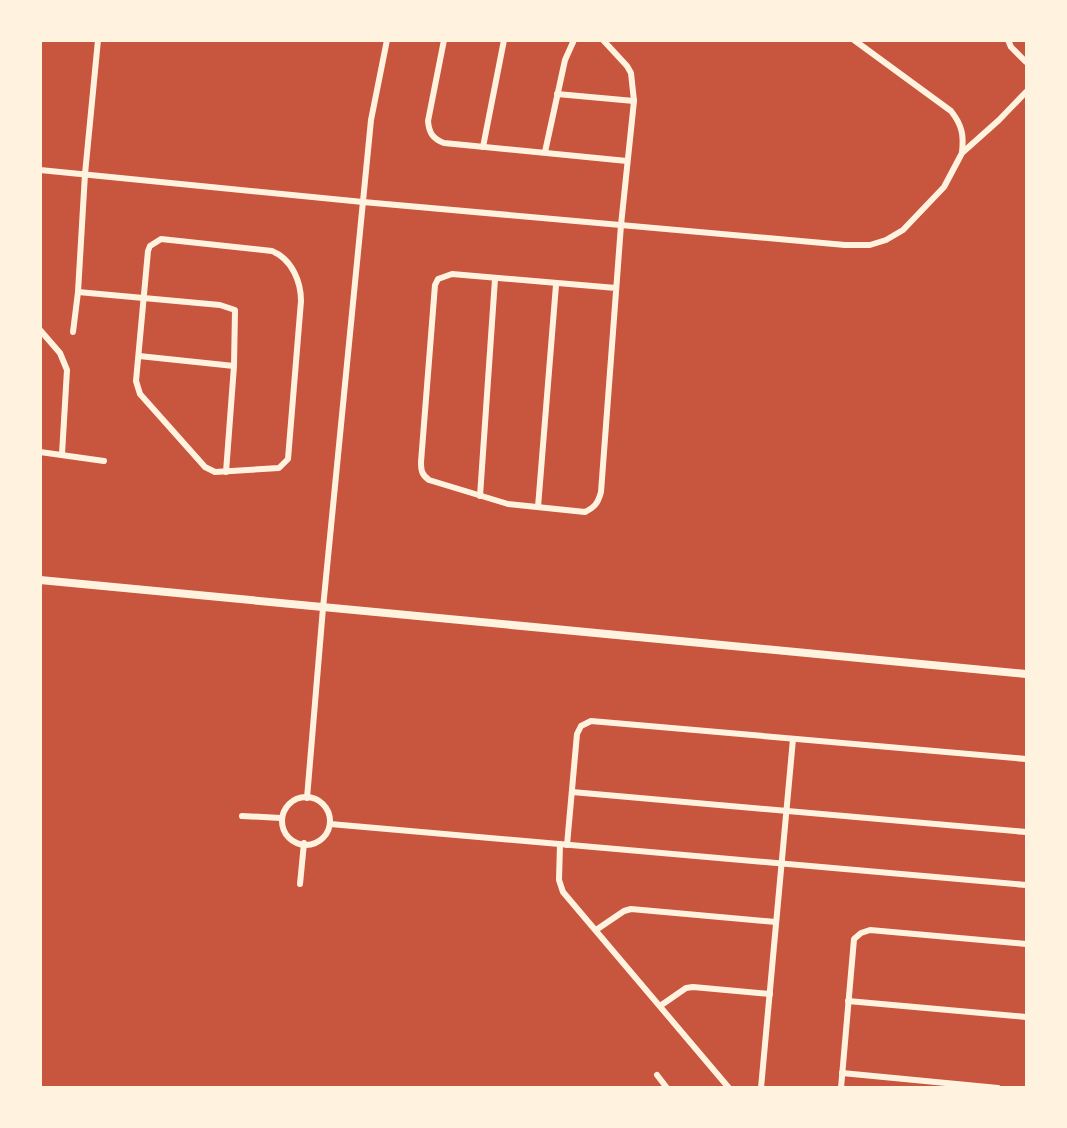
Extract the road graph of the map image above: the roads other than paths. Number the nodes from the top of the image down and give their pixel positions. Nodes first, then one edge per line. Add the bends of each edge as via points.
1 (98, 40) edge
2 (387, 40) edge
3 (444, 40) edge
4 (504, 40) edge
5 (574, 40) edge
6 (603, 40) edge
7 (854, 40) edge
8 (1008, 40) edge
9 (1026, 62) edge
10 (1026, 92) edge
11 (557, 94) junction
12 (634, 101) junction
13 (483, 147) junction
14 (545, 152) junction
15 (962, 153) junction
16 (627, 160) junction
17 (40, 170) edge
18 (85, 174) junction
19 (363, 202) junction
20 (621, 225) junction
21 (495, 279) junction
22 (556, 285) junction
23 (616, 288) junction
24 (78, 292) junction
25 (143, 298) junction
26 (40, 330) edge
27 (73, 332) dead end
28 (139, 356) junction
29 (234, 366) junction
30 (40, 452) edge
31 (62, 454) junction
32 (104, 461) dead end
33 (226, 472) junction
34 (480, 495) junction
35 (538, 507) junction
36 (40, 580) edge
37 (323, 608) junction
38 (1026, 674) edge
39 (793, 739) junction
40 (1026, 759) edge
41 (572, 792) junction
42 (307, 798) junction
43 (786, 811) junction
44 (242, 816) dead end
45 (281, 818) junction
46 (330, 824) junction
47 (1026, 832) edge
48 (304, 843) junction
49 (564, 845) junction
50 (781, 863) junction
51 (300, 884) dead end
52 (1026, 885) edge
53 (776, 922) junction
54 (596, 930) junction
55 (1026, 944) edge
56 (770, 994) junction
57 (848, 1001) junction
58 (660, 1006) junction
59 (1026, 1017) edge
60 (842, 1073) junction
61 (657, 1075) dead end
62 (668, 1088) edge
63 (729, 1088) edge
64 (761, 1088) edge
65 (841, 1088) edge
66 (998, 1088) edge

1 - 18 street
2 - 19 street via 371,120
3 - 13 street via 429,130 435,140 444,143
4 - 13 street
5 - 11 street
6 - 12 street via 631,73
7 - 15 street via 951,111 964,136
8 - 9 street
10 - 15 street
11 - 12 street
11 - 14 street
12 - 16 street
13 - 14 street
14 - 16 street
15 - 20 street via 944,187 903,230 870,245
16 - 20 street
17 - 18 street
18 - 19 street
18 - 24 street
19 - 20 street
19 - 37 street
20 - 23 street
21 - 22 street
21 - 34 street
21 - 34 street via 447,274 435,285 421,462 423,476 429,480
22 - 23 street
22 - 35 street
23 - 35 street via 598,502 585,512
24 - 25 street
24 - 27 street
25 - 28 street
25 - 29 street via 220,305 235,310
25 - 33 street via 148,251 161,239 272,251 286,260 298,280 301,301 288,459 279,468
26 - 31 street via 60,353 67,370
28 - 29 street
28 - 33 street via 136,387 148,405 205,467
29 - 33 street
30 - 31 street
31 - 32 street
34 - 35 street via 508,504
36 - 37 main road
37 - 38 main road
37 - 42 street
39 - 40 street
39 - 41 street via 591,721 581,726 577,734
39 - 43 street
41 - 43 street
41 - 49 street
42 - 45 street via 286,807
42 - 46 street via 326,806
43 - 47 street
43 - 50 street
44 - 45 street
45 - 48 street via 288,837
46 - 48 street via 330,831 321,839 314,844
46 - 49 street
48 - 51 street
49 - 50 street
49 - 54 street via 559,880 563,891
50 - 52 street
50 - 53 street
53 - 54 street via 631,909
53 - 56 street
54 - 58 street
55 - 57 street via 870,930 854,939
56 - 58 street via 693,987
56 - 64 street
57 - 59 street
57 - 60 street
58 - 63 street
60 - 65 street
60 - 66 street
61 - 62 street

